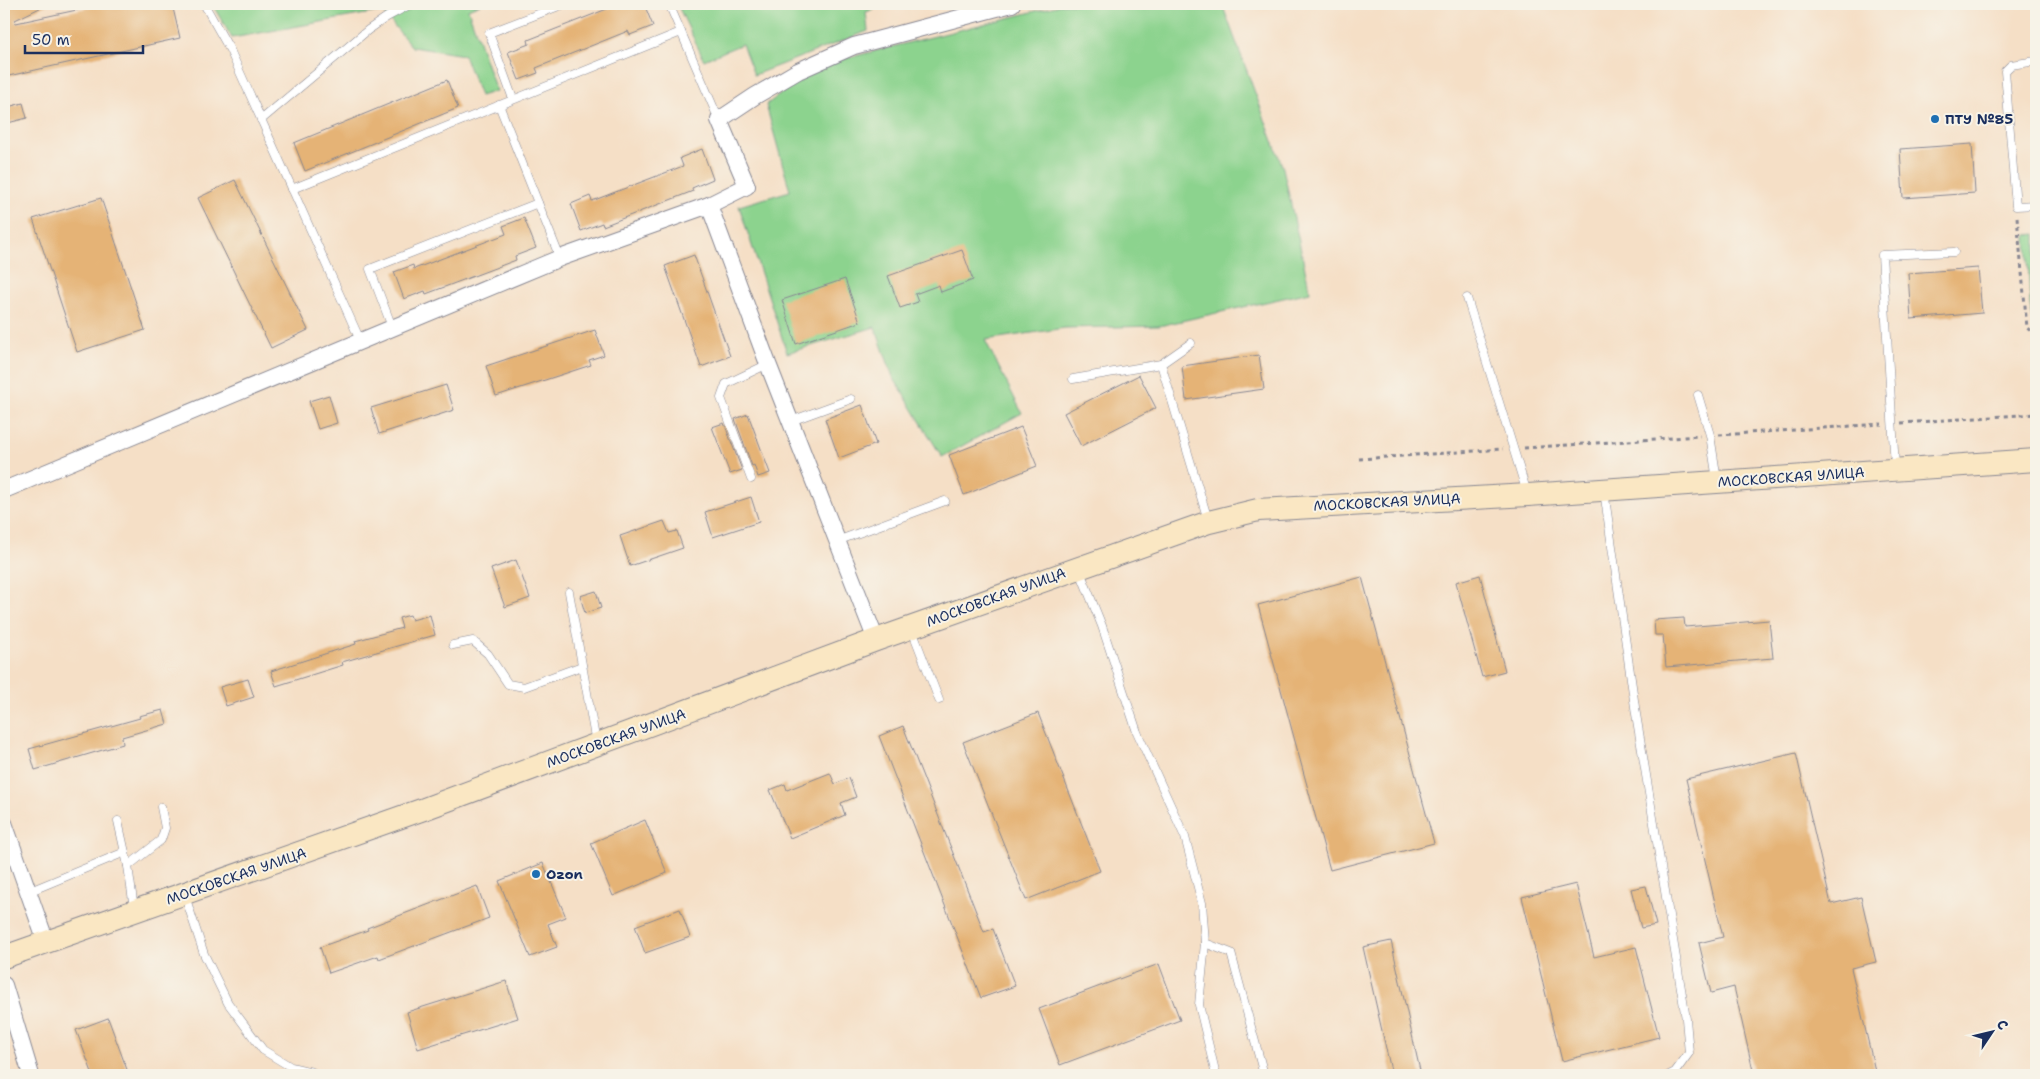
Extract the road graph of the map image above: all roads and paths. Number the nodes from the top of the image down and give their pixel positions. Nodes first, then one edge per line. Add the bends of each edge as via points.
1 (204, 4) edge
2 (411, 4) edge
3 (564, 4) edge
4 (669, 4) edge
5 (1012, 4) edge
6 (984, 8) edge
7 (681, 32) junction
8 (2036, 61) edge
9 (513, 100) junction
10 (499, 105) junction
11 (261, 120) junction
12 (719, 120) junction
13 (292, 189) junction
14 (538, 203) junction
15 (709, 205) junction
16 (2036, 205) edge
17 (2016, 206) junction
18 (1954, 252) dead end
19 (560, 258) junction
20 (1467, 298) dead end
21 (392, 326) junction
22 (2036, 335) edge
23 (360, 340) junction
24 (1191, 342) dead end
25 (768, 364) junction
26 (1161, 364) junction
27 (1073, 379) dead end
28 (1698, 395) dead end
29 (851, 399) dead end
30 (791, 421) junction
31 (2036, 460) edge
32 (1896, 470) junction
33 (751, 479) dead end
34 (1717, 482) junction
35 (4, 490) edge
36 (1604, 490) junction
37 (1528, 495) junction
38 (945, 501) dead end
39 (1209, 522) junction
40 (837, 540) junction
41 (1078, 568) junction
42 (569, 592) dead end
43 (912, 627) junction
44 (876, 640) junction
45 (453, 645) dead end
46 (582, 666) junction
47 (939, 700) dead end
48 (596, 744) junction
49 (161, 807) dead end
50 (118, 821) dead end
51 (4, 823) edge
52 (125, 852) junction
53 (128, 866) junction
54 (28, 892) junction
55 (185, 894) junction
56 (134, 911) junction
57 (46, 942) junction
58 (1205, 943) junction
59 (4, 958) edge
60 (4, 985) edge
61 (31, 1075) edge
62 (315, 1075) edge
63 (1216, 1075) edge
64 (1264, 1075) edge
65 (1669, 1075) edge

1 - 11 lane via 230,50
2 - 11 lane via 368,30
3 - 9 lane via 489,33
4 - 7 lane
5 - 6 street
6 - 12 street via 854,46 798,71
7 - 9 lane
7 - 12 lane
8 - 17 lane via 2011,65 2005,71
9 - 10 lane
10 - 13 lane
10 - 14 lane
11 - 13 lane
12 - 15 street via 747,186
13 - 23 lane
14 - 19 lane
14 - 21 lane via 370,269
15 - 19 street
15 - 25 street
16 - 17 lane
17 - 22 path via 2027,328
18 - 32 lane via 1882,255
19 - 21 street
20 - 37 lane
21 - 23 street
23 - 35 street
24 - 26 lane
25 - 30 street
25 - 33 lane via 726,384 721,398
26 - 27 lane
26 - 39 lane
28 - 34 lane via 1710,435
29 - 30 lane
30 - 40 street
31 - 32 main road, МОСКОВСКАЯ УЛИЦА
32 - 34 main road, МОСКОВСКАЯ УЛИЦА
34 - 36 main road, МОСКОВСКАЯ УЛИЦА
36 - 37 main road, МОСКОВСКАЯ УЛИЦА
36 - 65 lane via 1636,714 1686,1019 1689,1053 1676,1072
37 - 39 main road, МОСКОВСКАЯ УЛИЦА via 1258,510
38 - 40 lane
39 - 41 main road, МОСКОВСКАЯ УЛИЦА
40 - 44 street
41 - 43 main road, МОСКОВСКАЯ УЛИЦА
41 - 58 lane via 1102,626 1137,732 1185,838 1202,903
42 - 46 lane
43 - 44 main road, МОСКОВСКАЯ УЛИЦА
43 - 47 lane
44 - 48 main road, МОСКОВСКАЯ УЛИЦА
45 - 46 lane via 473,641 488,654 508,684 524,686
46 - 48 lane
48 - 55 main road, МОСКОВСКАЯ УЛИЦА
49 - 53 lane via 165,828 161,840
50 - 52 lane
51 - 54 street
52 - 53 lane
52 - 54 lane
53 - 56 lane
54 - 57 street
55 - 56 main road, МОСКОВСКАЯ УЛИЦА
55 - 62 lane via 204,954 228,1004 263,1050 291,1067
56 - 57 main road, МОСКОВСКАЯ УЛИЦА
57 - 59 main road, МОСКОВСКАЯ УЛИЦА
58 - 63 lane via 1199,1005
58 - 64 lane via 1231,953
60 - 61 street

